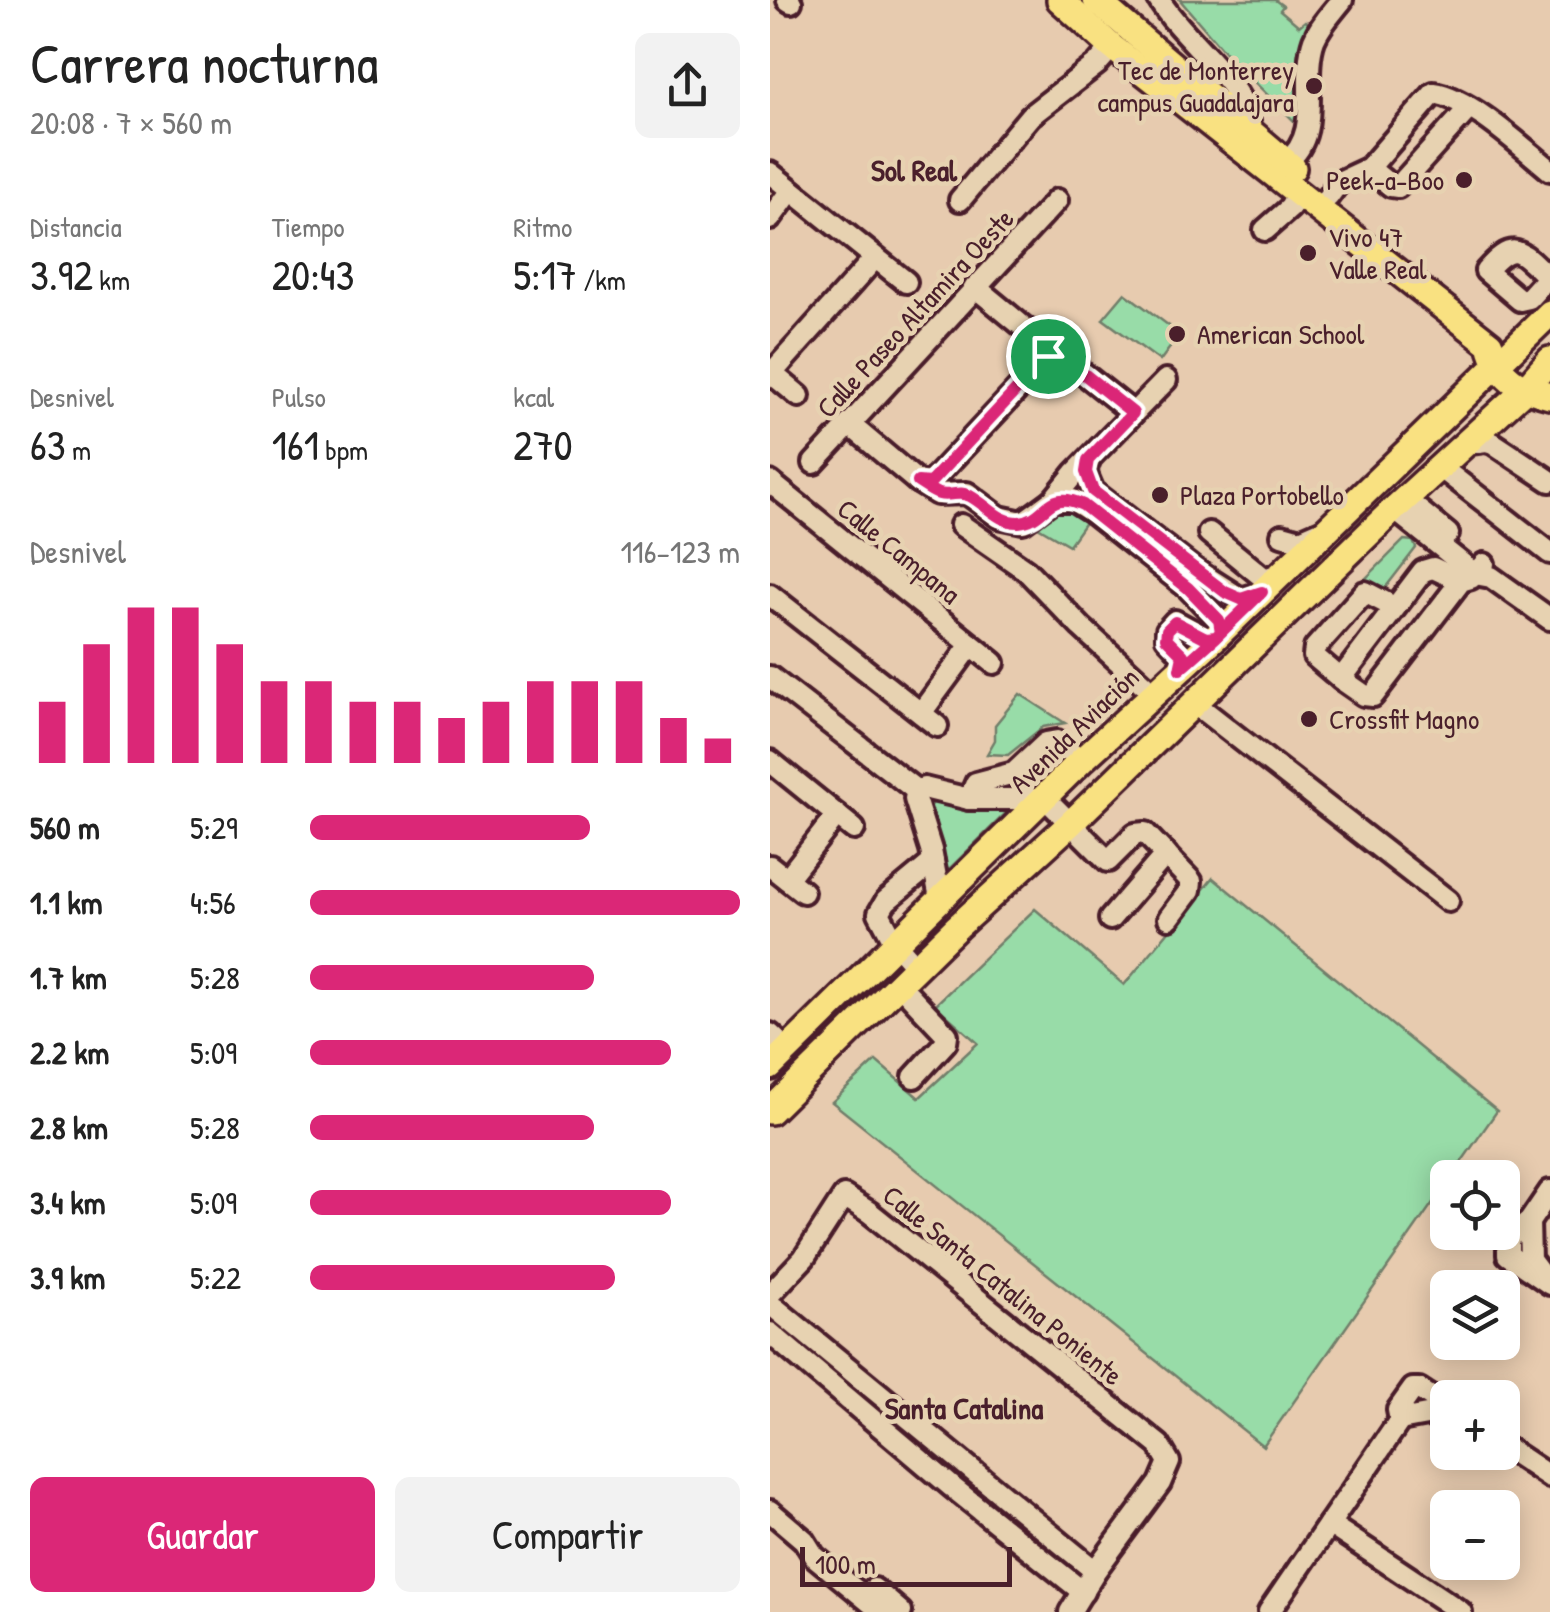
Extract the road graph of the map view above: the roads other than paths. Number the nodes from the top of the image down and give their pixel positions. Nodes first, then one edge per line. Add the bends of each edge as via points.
1 (1060, 0) edge
2 (1096, 0) edge
3 (1158, 0) edge
4 (1342, 0) edge
5 (1112, 46) junction
6 (1469, 108) junction
7 (1251, 132) junction
8 (1286, 162) junction
9 (1548, 164) edge
10 (1369, 168) junction
11 (770, 174) edge
12 (791, 190) junction
13 (1298, 193) junction
14 (1328, 197) junction
15 (960, 200) dead end
16 (1057, 200) dead end
17 (770, 218) edge
18 (1265, 230) dead end
19 (876, 258) junction
20 (906, 282) dead end
21 (978, 284) junction
22 (1550, 313) edge
23 (1527, 334) junction
24 (1550, 352) edge
25 (1048, 356) junction
26 (1550, 360) edge
27 (1495, 366) junction
28 (771, 372) edge
29 (1166, 380) dead end
30 (1524, 390) junction
31 (799, 396) dead end
32 (1550, 396) edge
33 (1133, 413) junction
34 (847, 427) junction
35 (1464, 444) junction
36 (1088, 460) junction
37 (814, 464) dead end
38 (946, 465) junction
39 (1440, 468) junction
40 (1550, 481) edge
41 (770, 482) edge
42 (918, 482) junction
43 (967, 493) junction
44 (1053, 500) junction
45 (1400, 504) junction
46 (961, 525) dead end
47 (1324, 529) junction
48 (1209, 533) dead end
49 (1282, 535) dead end
50 (1550, 553) edge
51 (1477, 574) junction
52 (1193, 580) junction
53 (1270, 583) junction
54 (770, 595) edge
55 (1394, 607) junction
56 (1547, 612) edge
57 (1218, 634) junction
58 (970, 645) junction
59 (994, 662) dead end
60 (1180, 669) junction
61 (770, 676) edge
62 (1341, 678) junction
63 (1154, 694) junction
64 (1194, 703) junction
65 (1082, 760) junction
66 (770, 761) edge
67 (916, 792) junction
68 (969, 799) junction
69 (1046, 799) junction
70 (837, 815) junction
71 (1070, 824) junction
72 (854, 829) dead end
73 (1166, 854) junction
74 (933, 862) junction
75 (787, 879) edge
76 (940, 899) junction
77 (1448, 901) dead end
78 (1169, 918) dead end
79 (1110, 919) dead end
80 (895, 943) junction
81 (908, 976) junction
82 (776, 1050) edge
83 (914, 1077) dead end
84 (770, 1111) edge
85 (1550, 1191) edge
86 (1548, 1282) edge
87 (771, 1305) edge
88 (770, 1333) edge
89 (1430, 1413) edge
90 (1520, 1457) edge
91 (968, 1469) junction
92 (1550, 1477) edge
93 (952, 1488) junction
94 (770, 1511) edge
95 (1329, 1524) junction
96 (804, 1540) junction
97 (1095, 1571) junction
98 (1084, 1592) junction
99 (882, 1612) edge
100 (901, 1612) edge
101 (1070, 1612) edge
102 (1269, 1612) edge
103 (1461, 1612) edge

1 - 5 main road
2 - 7 main road
3 - 7 street via 1249,110
4 - 8 street via 1312,44 1306,139
5 - 13 main road
5 - 15 street via 1030,116
6 - 9 street
6 - 10 street via 1434,93
6 - 10 street via 1398,187
7 - 8 main road
8 - 14 main road
10 - 14 street via 1339,182
11 - 12 street
12 - 17 street
12 - 19 street
13 - 18 street
13 - 27 main road via 1490,344
14 - 23 main road via 1500,331
16 - 21 street, Calle Paseo Altamira Oeste
19 - 20 street
19 - 28 street
21 - 25 street via 1049,348
21 - 34 street, Calle Paseo Altamira Oeste
22 - 23 main road, Avenida Aviación
23 - 24 main road
23 - 27 main road, Avenida Aviación
25 - 33 street via 1059,354
25 - 38 street
26 - 30 main road
27 - 30 main road
27 - 47 main road, Avenida Aviación
28 - 31 street
29 - 33 street
30 - 32 main road
30 - 35 main road
33 - 36 street
34 - 37 street, Calle Paseo Altamira Oeste
34 - 42 street
35 - 39 main road
35 - 40 street via 1493,443
36 - 44 street
36 - 52 street via 1093,491
38 - 42 street via 930,483
38 - 43 street
39 - 45 main road
39 - 50 street
41 - 58 street, Calle Campana
42 - 43 street via 937,494
43 - 44 street via 1012,522 1032,518
44 - 52 street via 1083,505
45 - 51 street
45 - 64 main road
46 - 63 street via 1026,570
47 - 49 street via 1300,540
47 - 53 main road, Avenida Aviación
48 - 53 street
51 - 55 street via 1423,571
51 - 56 street
51 - 62 street via 1372,696
52 - 53 street via 1241,599
52 - 57 street via 1219,620
53 - 57 main road, Avenida Aviación
54 - 58 street via 929,720
55 - 62 street
55 - 62 street via 1366,592 1315,648 1314,656
57 - 60 main road, Avenida Aviación
57 - 60 street via 1206,638 1175,622 1166,638 1183,655
58 - 59 street, Calle Campana
60 - 63 main road, Avenida Aviación
61 - 67 street
63 - 65 main road, Avenida Aviación
64 - 71 main road
64 - 77 street
65 - 68 street via 1056,742 1046,743 1014,773 976,783
65 - 69 main road, Avenida Aviación
66 - 70 street
67 - 68 street via 924,788
67 - 74 street
68 - 69 street
69 - 71 street
69 - 76 main road, Avenida Aviación
70 - 72 street
70 - 75 street
71 - 73 street via 1104,859 1139,833
71 - 81 main road
73 - 78 street via 1191,881
73 - 79 street
74 - 76 street
74 - 80 street via 878,913
76 - 80 main road, Avenida Aviación
80 - 81 street
80 - 82 main road, Avenida Aviación
81 - 83 street via 947,1035
81 - 84 main road
85 - 86 street via 1508,1238 1508,1256
87 - 91 street
87 - 97 street, Calle Santa Catalina Poniente via 844,1196 1159,1445 1169,1462 1160,1483
88 - 93 street
89 - 95 street via 1400,1420
90 - 92 street
91 - 93 street
91 - 97 street
93 - 98 street
94 - 96 street
95 - 102 street
95 - 103 street
96 - 99 street
96 - 100 street via 823,1546
97 - 98 street
98 - 101 street

